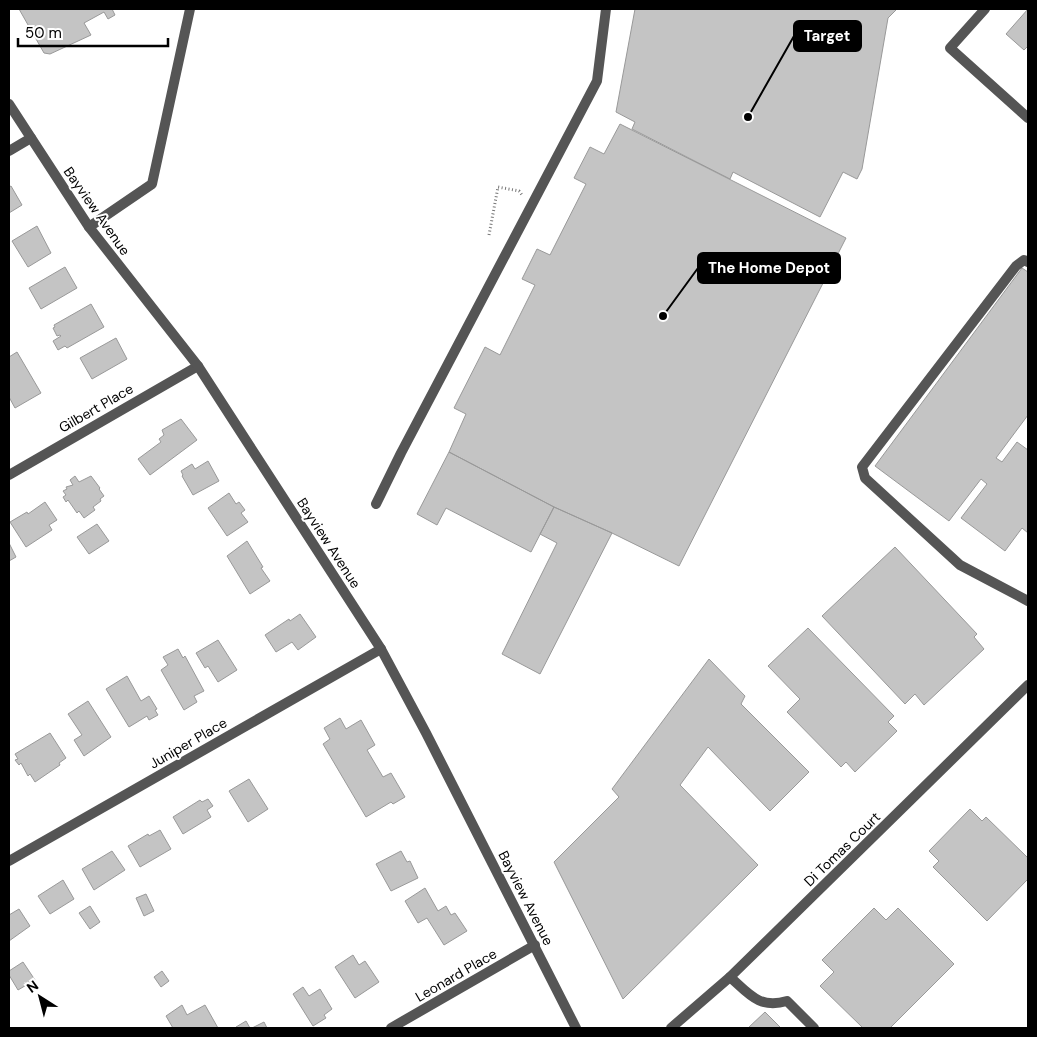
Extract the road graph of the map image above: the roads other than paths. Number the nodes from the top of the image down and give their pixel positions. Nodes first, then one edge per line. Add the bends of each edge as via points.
1 (190, 9) edge
2 (606, 9) edge
3 (985, 9) edge
4 (9, 104) edge
5 (1028, 118) edge
6 (31, 138) junction
7 (9, 151) edge
8 (89, 227) junction
9 (1028, 262) edge
10 (198, 366) junction
11 (9, 475) edge
12 (376, 504) dead end
13 (1028, 601) edge
14 (381, 649) junction
15 (1028, 685) edge
16 (9, 861) edge
17 (535, 945) junction
18 (730, 977) junction
19 (391, 1028) edge
20 (576, 1028) edge
21 (671, 1028) edge
22 (814, 1028) edge

1 - 8 street via 152,184
2 - 12 street via 597,81
3 - 5 street via 950,48
4 - 6 street, Bayview Avenue
6 - 7 street
6 - 8 street, Bayview Avenue
8 - 10 street, Bayview Avenue
9 - 13 street via 1024,260 1016,266 862,466 865,478 960,565
10 - 11 street, Gilbert Place
10 - 14 street, Bayview Avenue
14 - 16 street, Juniper Place
14 - 17 street, Bayview Avenue
15 - 18 street, Di Tomas Court
17 - 19 street, Leonard Place
17 - 20 street, Bayview Avenue
18 - 21 street, Di Tomas Court
18 - 22 street via 756,1001 776,1004 787,1001

